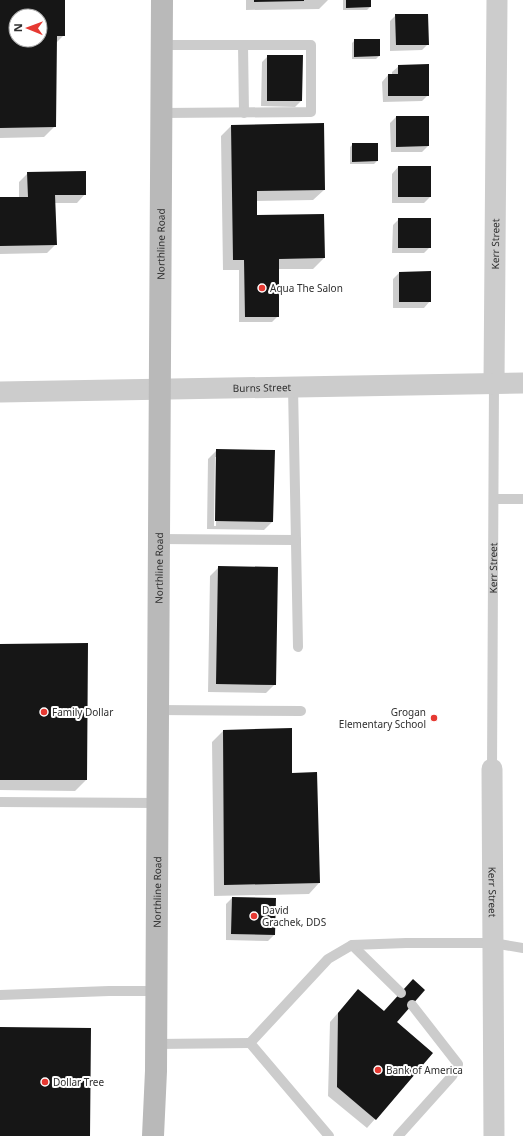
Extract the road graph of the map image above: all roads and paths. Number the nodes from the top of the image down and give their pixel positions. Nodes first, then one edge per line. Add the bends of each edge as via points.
1 (162, 0) edge
2 (497, 0) edge
3 (162, 45) junction
4 (243, 45) junction
5 (162, 113) junction
6 (244, 113) junction
7 (494, 383) junction
8 (523, 383) edge
9 (294, 387) junction
10 (160, 389) junction
11 (0, 392) edge
12 (494, 499) junction
13 (523, 499) edge
14 (159, 539) junction
15 (296, 540) junction
16 (298, 648) dead end
17 (158, 710) junction
18 (301, 711) dead end
19 (492, 769) joint
20 (0, 802) edge
21 (157, 803) junction
22 (493, 943) junction
23 (352, 945) junction
24 (523, 948) edge
25 (156, 991) junction
26 (401, 993) dead end
27 (0, 995) edge
28 (412, 1004) dead end
29 (250, 1043) junction
30 (156, 1044) junction
31 (153, 1136) edge
32 (329, 1136) edge
33 (398, 1136) edge
34 (494, 1136) edge

1 - 3 main road, Northline Road
2 - 7 street, Kerr Street
3 - 4 lane
3 - 5 main road, Northline Road
4 - 6 lane
4 - 6 lane via 311,45 311,112
5 - 6 lane
5 - 10 main road, Northline Road
7 - 8 street, Burns Street
7 - 9 street, Burns Street
7 - 12 lane, Kerr Street
9 - 10 street, Burns Street
9 - 15 lane
10 - 11 street, Burns Street
10 - 14 main road, Northline Road
12 - 13 lane
12 - 19 lane, Kerr Street
14 - 15 lane
14 - 17 main road, Northline Road
15 - 16 lane
17 - 18 lane
17 - 21 main road, Northline Road
19 - 22 street, Kerr Street
20 - 21 lane
21 - 25 main road, Northline Road
22 - 23 lane
22 - 24 lane
22 - 34 street, Kerr Street
23 - 26 lane
23 - 29 lane via 328,959
25 - 27 lane
25 - 30 main road, Northline Road
28 - 33 lane via 458,1064 452,1076
29 - 30 lane
29 - 32 lane
30 - 31 main road, Northline Road

